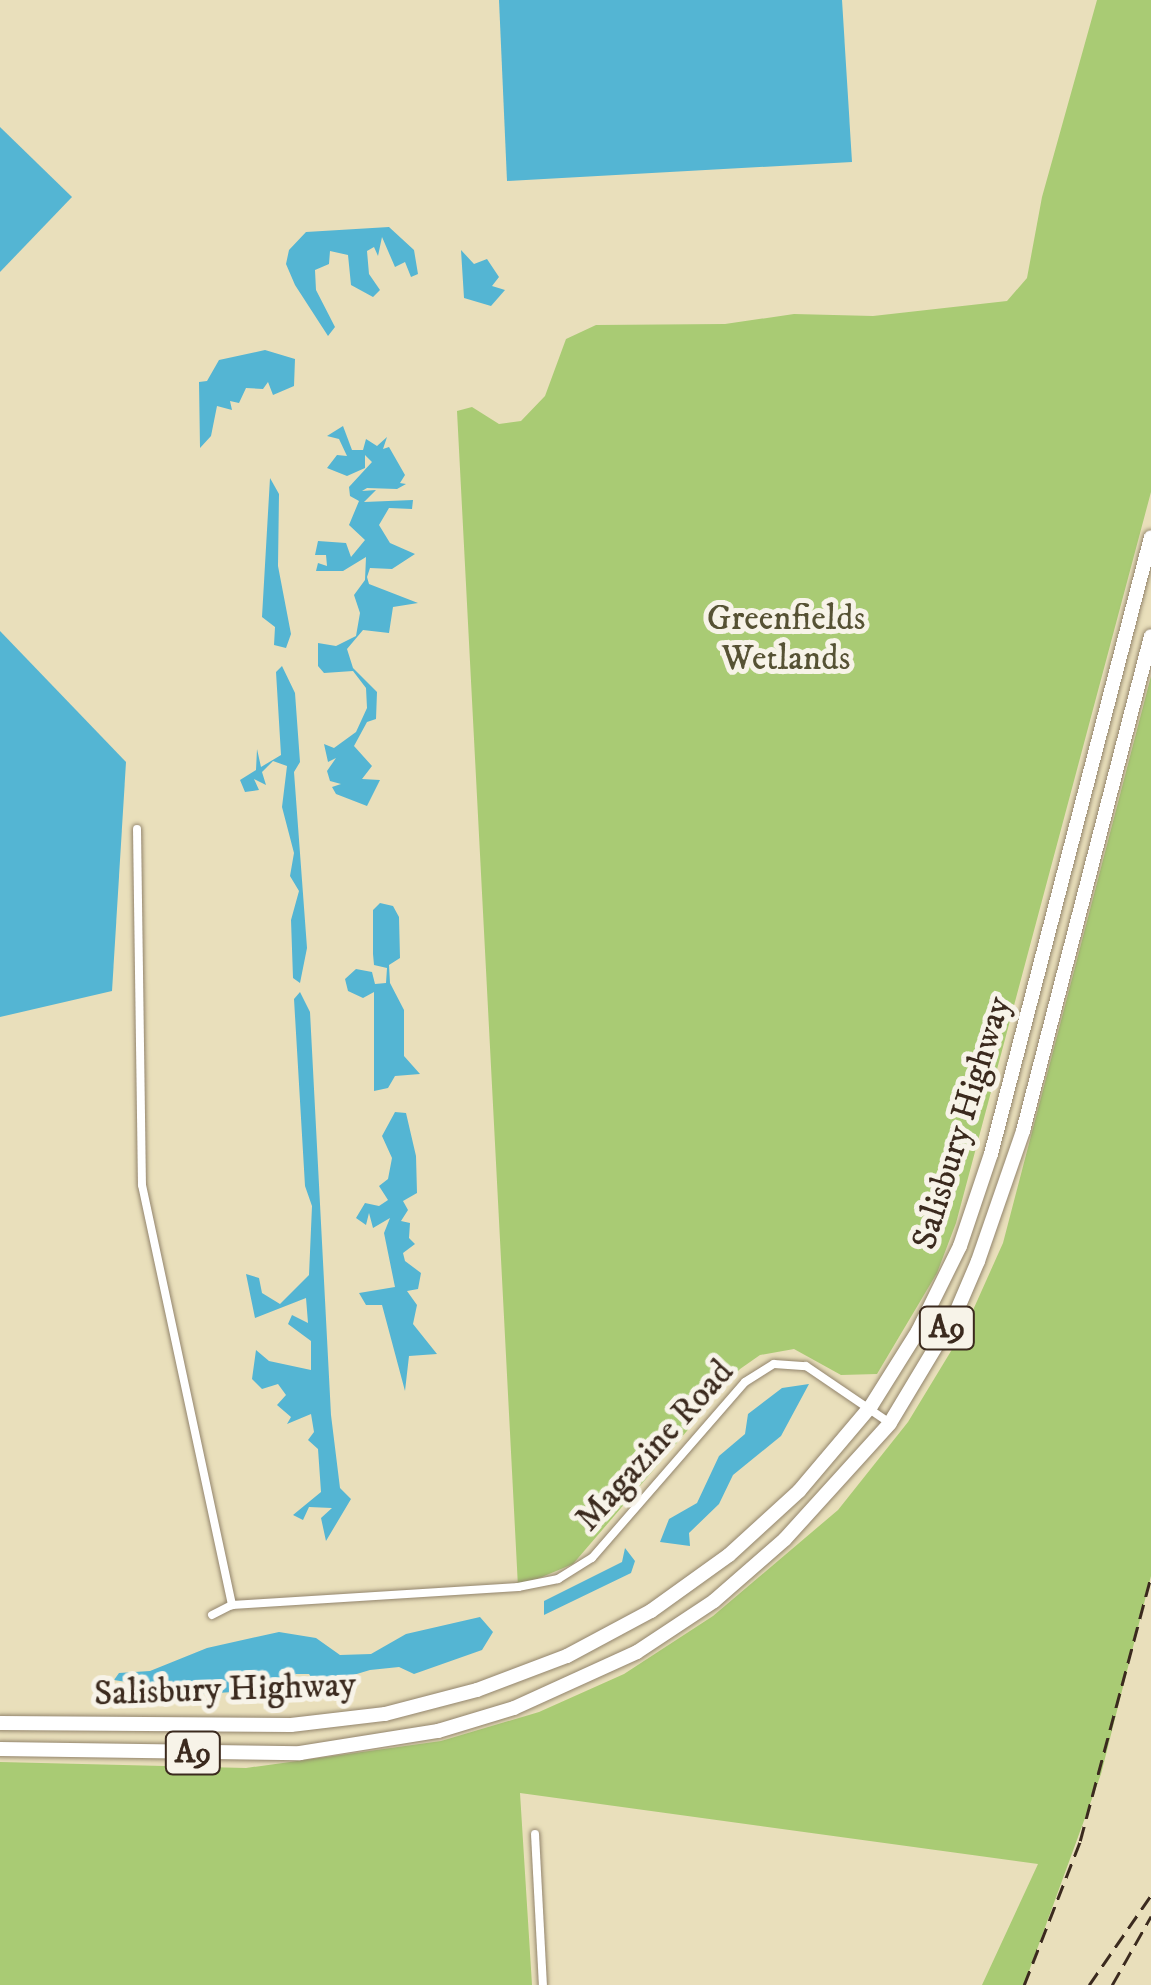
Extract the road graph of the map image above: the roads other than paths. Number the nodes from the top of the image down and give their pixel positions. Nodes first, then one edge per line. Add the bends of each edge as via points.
1 (1151, 538) edge
2 (1151, 636) edge
3 (137, 829) dead end
4 (868, 1409) junction
5 (890, 1424) junction
6 (232, 1605) junction
7 (212, 1615) dead end
8 (0, 1723) edge
9 (0, 1748) edge
10 (535, 1834) dead end
11 (542, 1985) edge

1 - 4 highway, Salisbury Highway / A9 via 991,1154 952,1263
2 - 5 highway, Salisbury Highway / A9 via 1006,1187 955,1314
3 - 6 street via 142,1185
4 - 5 street, Magazine Road
4 - 6 street, Magazine Road via 806,1366 774,1364 744,1382 592,1558 558,1579 518,1588
4 - 8 highway, Salisbury Highway / A9 via 799,1491 688,1586 566,1656 477,1690 385,1714 291,1725
5 - 9 highway, Salisbury Highway / A9 via 797,1527 714,1601 637,1652 514,1708 420,1734 300,1753
6 - 7 street, Magazine Road
10 - 11 street

